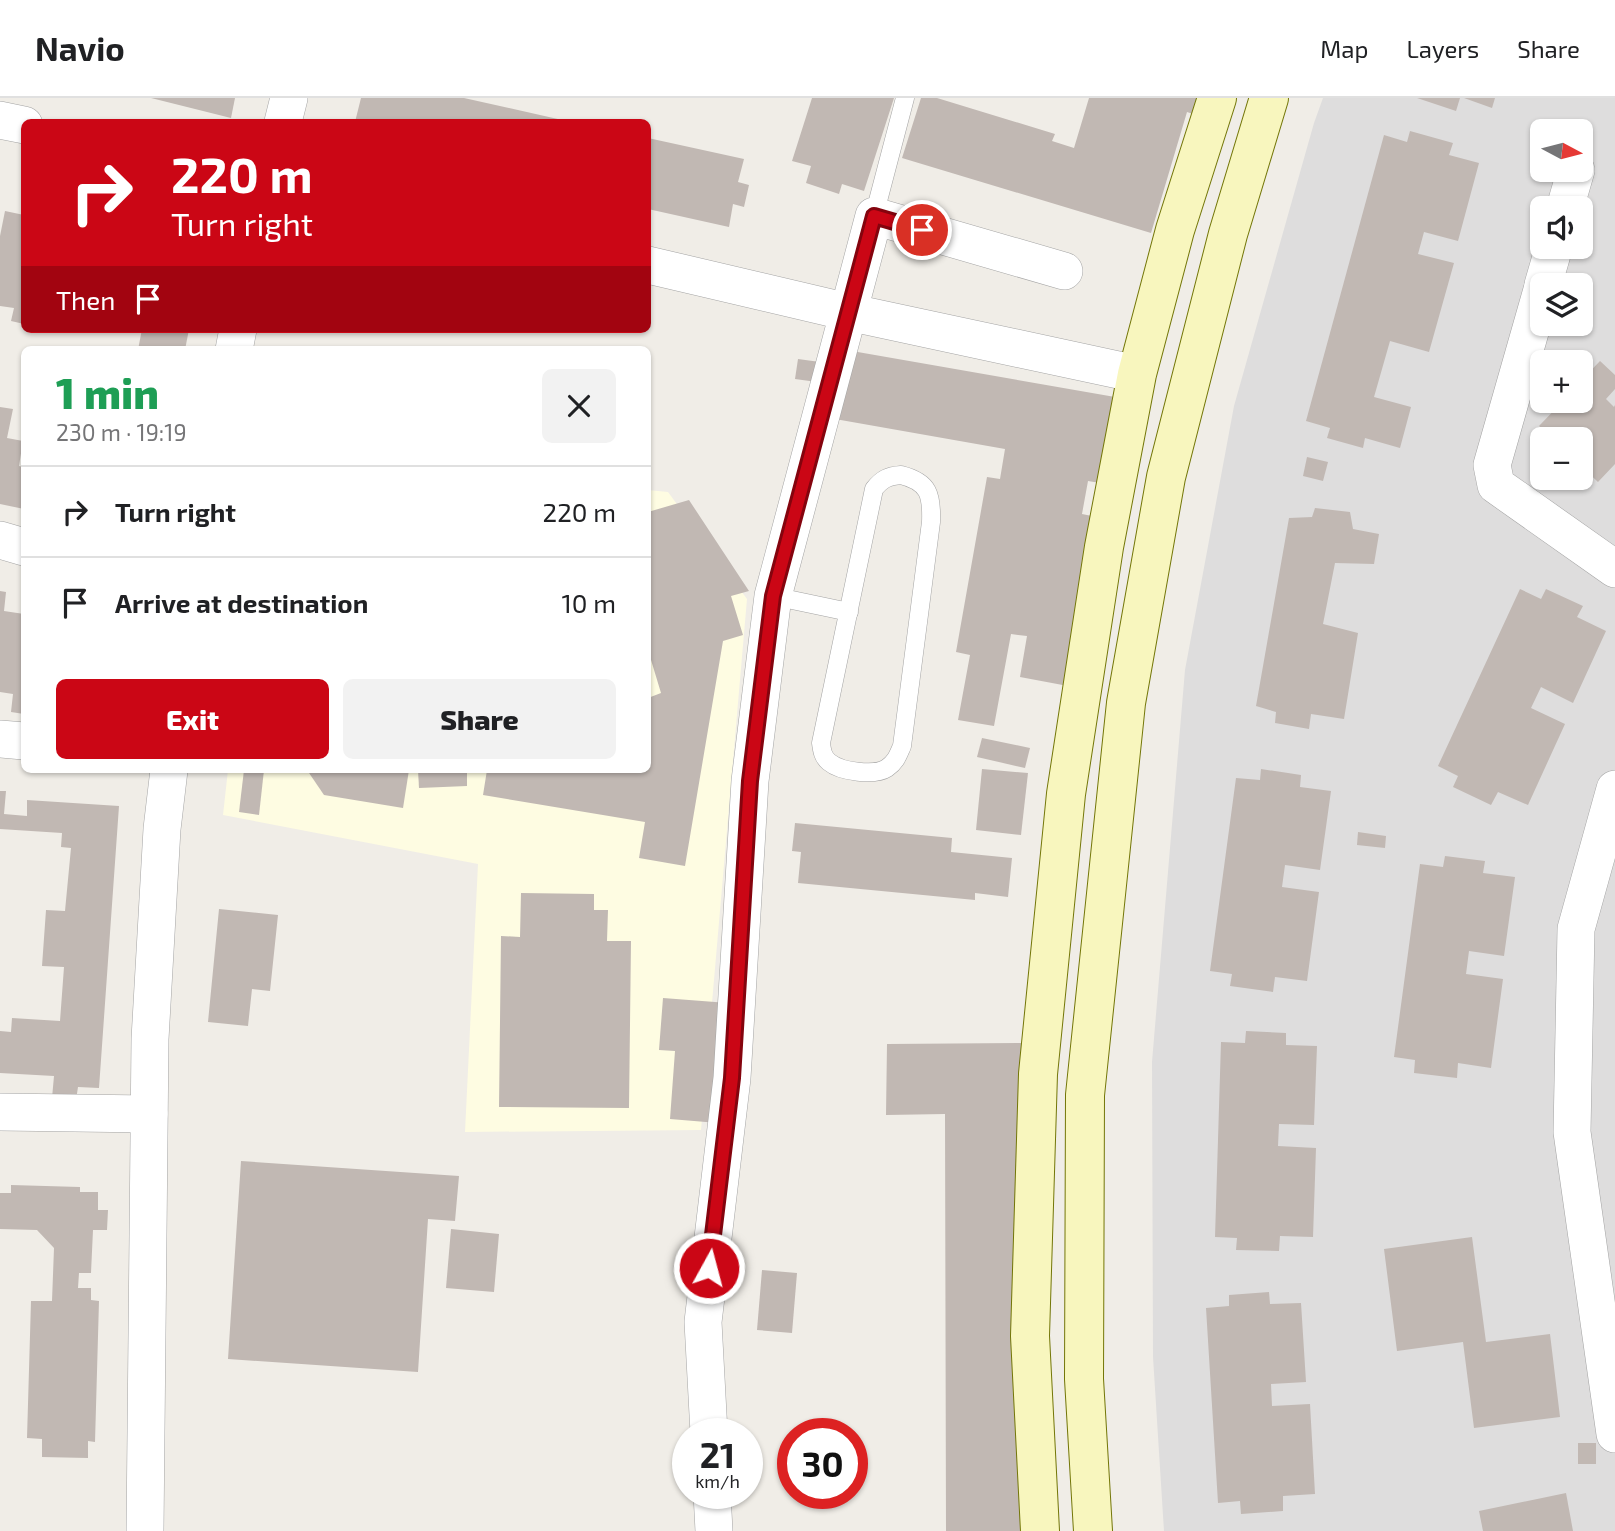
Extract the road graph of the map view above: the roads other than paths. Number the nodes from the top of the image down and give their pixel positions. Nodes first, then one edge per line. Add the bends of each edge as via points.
1 (289, 98) edge
2 (905, 98) edge
3 (1217, 98) edge
4 (1269, 98) edge
5 (284, 119) edge
6 (0, 120) edge
7 (21, 124) edge
8 (874, 216) junction
9 (651, 266) edge
10 (1064, 271) dead end
11 (848, 312) junction
12 (1530, 332) edge
13 (1137, 374) junction
14 (0, 540) edge
15 (21, 546) edge
16 (1615, 569) edge
17 (773, 596) junction
18 (849, 612) junction
19 (0, 738) edge
20 (21, 741) edge
21 (169, 773) edge
22 (1615, 789) edge
23 (0, 1112) edge
24 (149, 1114) junction
25 (708, 1418) edge
26 (1615, 1434) edge
27 (713, 1509) edge
28 (145, 1531) edge
29 (714, 1531) edge
30 (1040, 1531) edge
31 (1093, 1531) edge

1 - 5 street
2 - 8 lane
3 - 13 main road via 1175,230
4 - 31 main road via 1228,234 1166,477 1126,703 1085,1095 1084,1379
6 - 7 street
8 - 10 street
8 - 11 street
9 - 11 street
11 - 13 street
11 - 17 street
12 - 16 street via 1492,465 1496,485
13 - 30 main road via 1104,547 1066,794 1038,1074 1031,1336
14 - 15 street
17 - 18 lane
17 - 25 street via 750,781 732,1078 703,1322
18 - 18 lane via 822,753 836,766 869,773 895,762 902,746 932,505 926,486 915,478 889,476 873,489
19 - 20 street
21 - 24 street via 161,843
22 - 26 street via 1576,929 1572,1132
23 - 24 street
24 - 28 street
27 - 29 street

